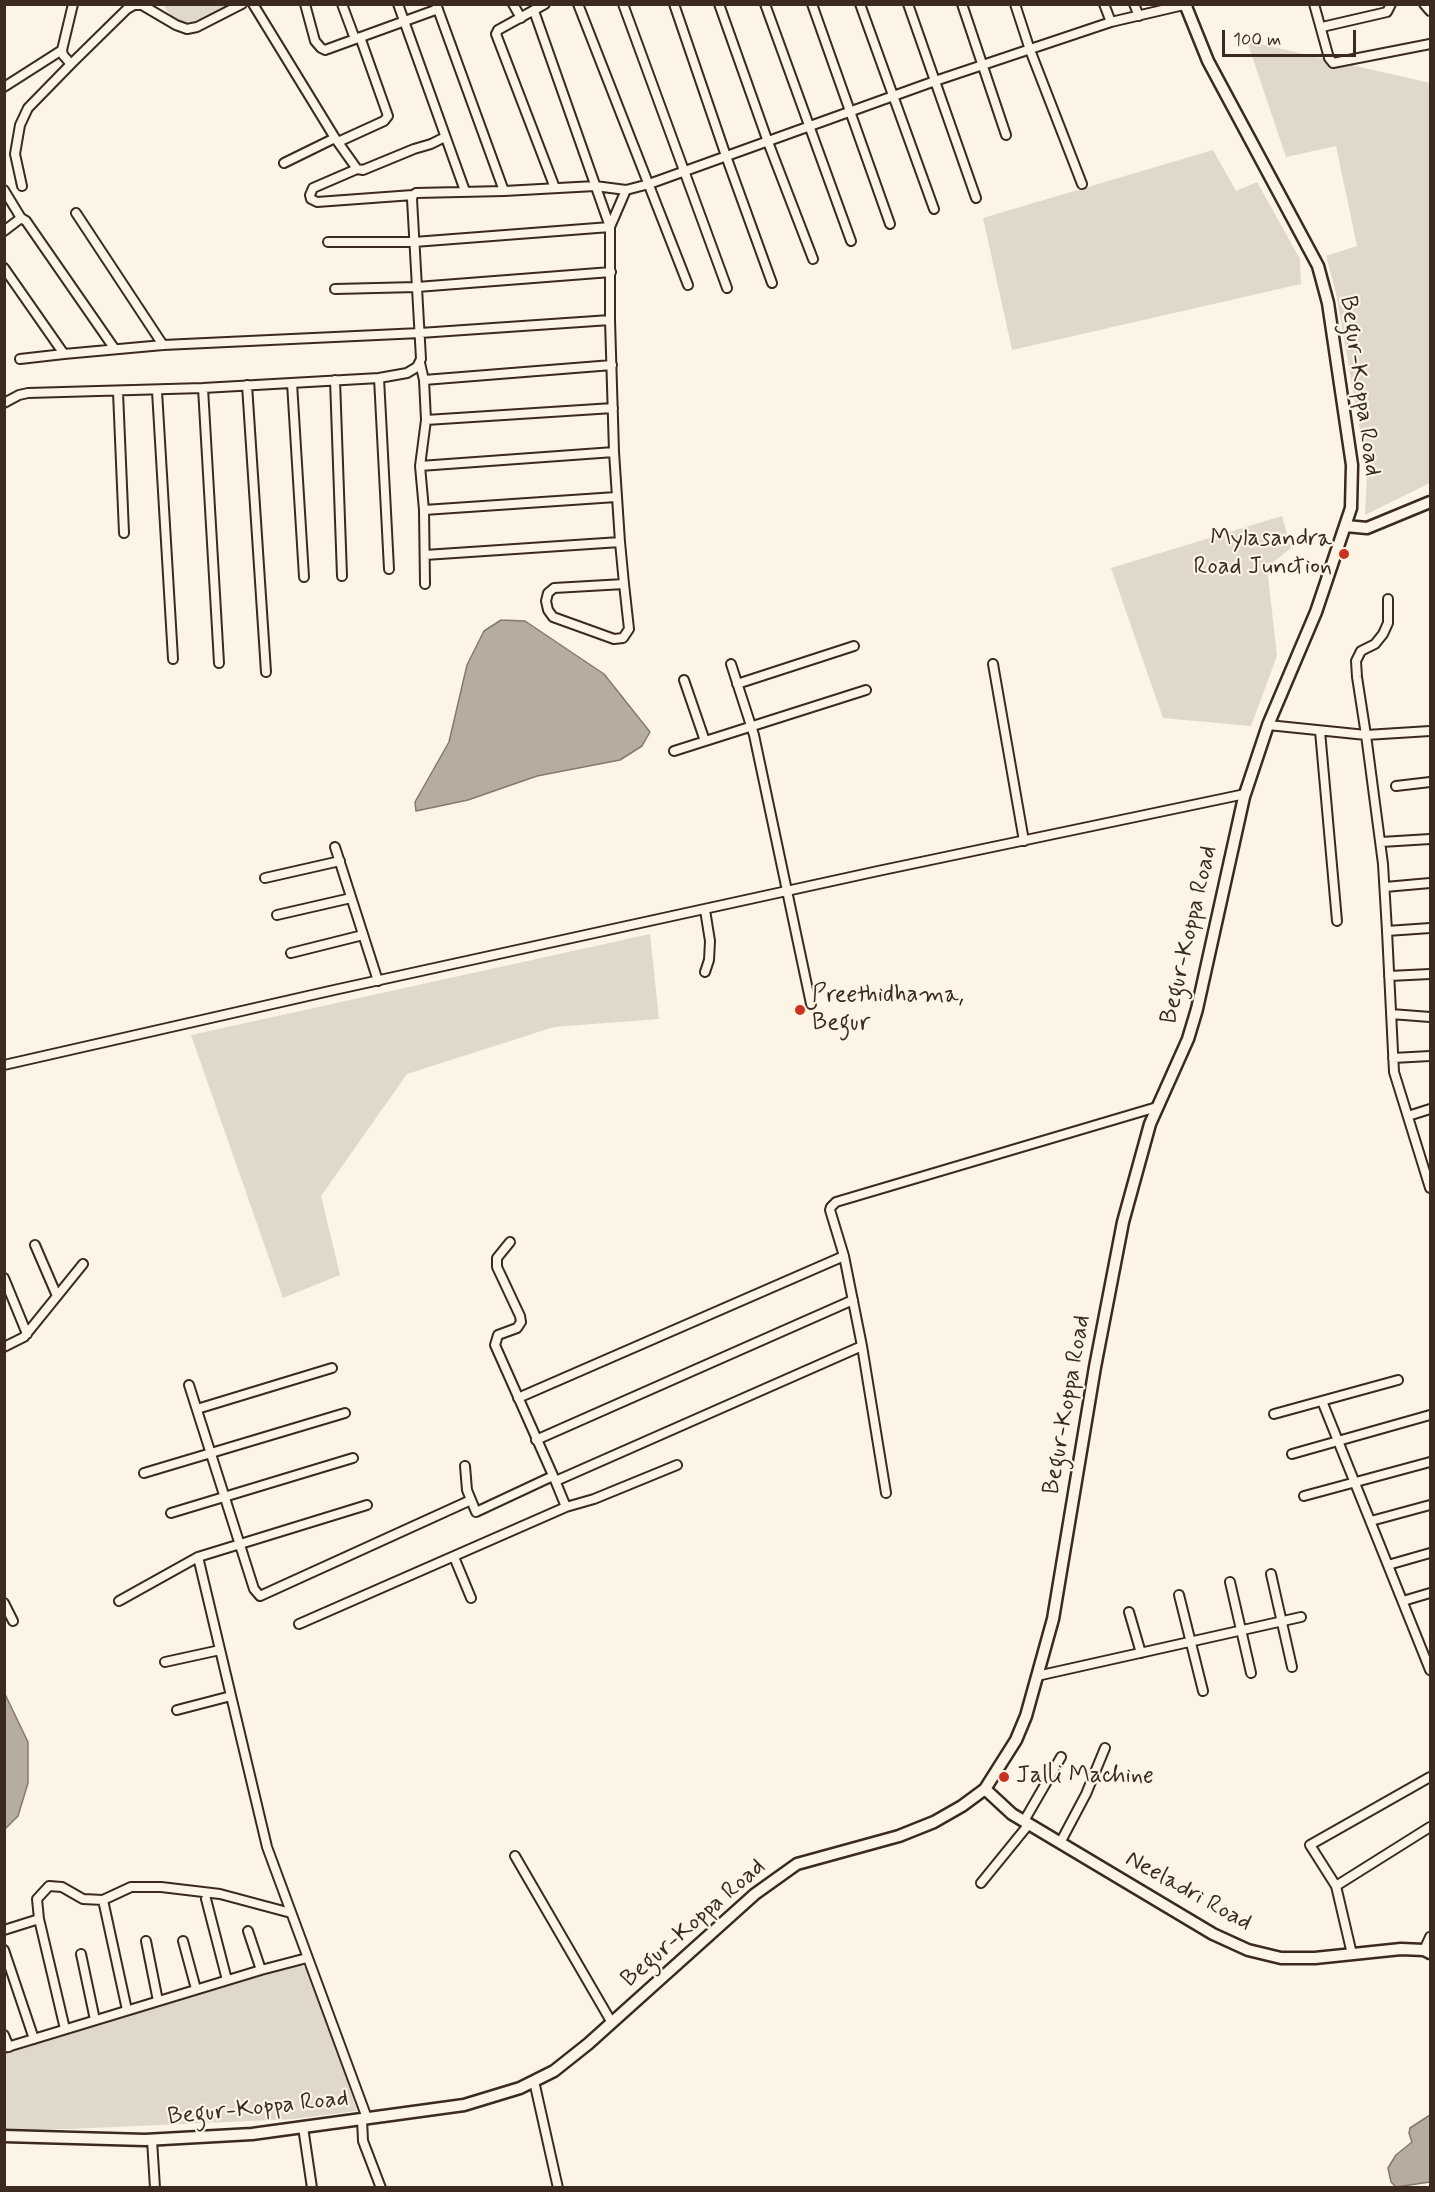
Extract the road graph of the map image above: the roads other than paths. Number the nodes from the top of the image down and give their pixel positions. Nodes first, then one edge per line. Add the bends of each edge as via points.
1 (73, 4) edge
2 (242, 4) edge
3 (253, 4) edge
4 (305, 4) edge
5 (342, 4) edge
6 (398, 4) edge
7 (513, 4) edge
8 (544, 4) edge
9 (578, 4) edge
10 (623, 4) edge
11 (674, 4) edge
12 (720, 4) edge
13 (765, 4) edge
14 (812, 4) edge
15 (860, 4) edge
16 (908, 4) edge
17 (962, 4) edge
18 (1015, 4) edge
19 (1104, 4) edge
20 (1134, 4) edge
21 (1314, 4) edge
22 (1391, 4) edge
23 (1424, 4) edge
24 (1186, 5) edge
25 (437, 7) edge
26 (534, 11) junction
27 (1431, 11) edge
28 (1139, 16) junction
29 (521, 18) junction
30 (404, 21) junction
31 (1111, 22) junction
32 (1322, 27) junction
33 (358, 38) junction
34 (1431, 44) edge
35 (62, 50) junction
36 (1030, 50) junction
37 (71, 64) junction
38 (984, 65) junction
39 (935, 81) junction
40 (4, 87) edge
41 (893, 96) junction
42 (851, 112) junction
43 (810, 126) junction
44 (1006, 135) dead end
45 (445, 137) junction
46 (337, 140) junction
47 (768, 142) junction
48 (726, 156) junction
49 (284, 163) dead end
50 (357, 170) junction
51 (685, 170) junction
52 (649, 184) junction
53 (1082, 184) dead end
54 (22, 186) dead end
55 (595, 186) junction
56 (555, 188) junction
57 (4, 190) edge
58 (626, 190) junction
59 (465, 191) junction
60 (504, 191) junction
61 (413, 195) junction
62 (976, 198) dead end
63 (934, 209) dead end
64 (76, 213) dead end
65 (21, 218) junction
66 (890, 224) dead end
67 (610, 227) junction
68 (4, 231) edge
69 (328, 242) dead end
70 (414, 242) junction
71 (851, 242) dead end
72 (813, 259) dead end
73 (4, 268) edge
74 (611, 272) junction
75 (772, 283) dead end
76 (688, 285) dead end
77 (417, 287) junction
78 (727, 288) dead end
79 (335, 289) dead end
80 (610, 320) junction
81 (420, 333) junction
82 (163, 345) junction
83 (114, 348) junction
84 (64, 354) junction
85 (20, 359) dead end
86 (420, 363) junction
87 (612, 365) junction
88 (379, 378) junction
89 (335, 380) junction
90 (424, 380) junction
91 (292, 383) junction
92 (247, 385) junction
93 (203, 388) junction
94 (157, 391) junction
95 (118, 392) junction
96 (4, 404) edge
97 (613, 408) junction
98 (426, 420) junction
99 (614, 452) junction
100 (420, 466) junction
101 (616, 497) junction
102 (1431, 502) edge
103 (424, 510) junction
104 (1346, 526) junction
105 (124, 534) dead end
106 (620, 542) junction
107 (425, 555) junction
108 (389, 569) dead end
109 (342, 576) dead end
110 (304, 577) dead end
111 (425, 584) dead end
112 (624, 584) junction
113 (1388, 599) dead end
114 (854, 646) dead end
115 (174, 659) dead end
116 (219, 663) dead end
117 (731, 664) dead end
118 (993, 664) dead end
119 (266, 672) dead end
120 (684, 680) dead end
121 (737, 684) junction
122 (866, 690) dead end
123 (1268, 725) junction
124 (752, 726) junction
125 (1320, 731) junction
126 (1431, 731) edge
127 (1366, 735) junction
128 (705, 741) junction
129 (674, 752) dead end
130 (1431, 782) edge
131 (1396, 786) dead end
132 (1245, 794) junction
133 (1024, 840) junction
134 (1431, 840) edge
135 (1381, 842) junction
136 (335, 847) dead end
137 (340, 861) junction
138 (265, 878) dead end
139 (1431, 883) edge
140 (1385, 886) junction
141 (786, 892) junction
142 (351, 898) junction
143 (705, 910) junction
144 (277, 915) dead end
145 (1337, 921) dead end
146 (1431, 928) edge
147 (1387, 931) junction
148 (363, 935) junction
149 (291, 952) dead end
150 (705, 972) dead end
151 (1431, 974) edge
152 (1389, 976) junction
153 (378, 981) junction
154 (811, 1004) dead end
155 (1391, 1014) junction
156 (1431, 1017) edge
157 (1431, 1056) edge
158 (1393, 1058) junction
159 (4, 1065) edge
160 (1157, 1107) junction
161 (1431, 1109) edge
162 (1408, 1116) junction
163 (1431, 1157) edge
164 (1422, 1160) junction
165 (1431, 1188) edge
166 (510, 1242) dead end
167 (36, 1245) dead end
168 (844, 1256) junction
169 (83, 1264) dead end
170 (4, 1278) edge
171 (57, 1296) junction
172 (853, 1300) junction
173 (27, 1334) junction
174 (862, 1346) junction
175 (4, 1347) edge
176 (332, 1368) dead end
177 (1398, 1380) dead end
178 (189, 1385) dead end
179 (518, 1398) junction
180 (1322, 1401) junction
181 (197, 1408) junction
182 (345, 1413) dead end
183 (1274, 1414) dead end
184 (1431, 1415) edge
185 (536, 1440) junction
186 (1339, 1442) junction
187 (211, 1454) junction
188 (1292, 1454) dead end
189 (353, 1458) dead end
190 (1431, 1462) edge
191 (677, 1465) dead end
192 (465, 1466) dead end
193 (144, 1473) dead end
194 (554, 1478) junction
195 (1355, 1482) junction
196 (886, 1493) dead end
197 (1304, 1496) dead end
198 (225, 1497) junction
199 (471, 1500) junction
200 (367, 1505) dead end
201 (1431, 1505) edge
202 (566, 1508) junction
203 (171, 1513) dead end
204 (1371, 1521) junction
205 (239, 1544) junction
206 (1431, 1553) edge
207 (198, 1557) junction
208 (454, 1557) junction
209 (1388, 1565) junction
210 (1271, 1574) dead end
211 (1230, 1582) dead end
212 (1431, 1593) edge
213 (1179, 1595) dead end
214 (471, 1598) dead end
215 (118, 1601) dead end
216 (1403, 1601) junction
217 (4, 1603) edge
218 (1129, 1612) dead end
219 (1301, 1617) dead end
220 (13, 1621) dead end
221 (1283, 1621) junction
222 (299, 1624) dead end
223 (1242, 1630) junction
224 (1191, 1642) junction
225 (220, 1650) junction
226 (1141, 1653) junction
227 (165, 1662) dead end
228 (1292, 1667) dead end
229 (1431, 1670) edge
230 (1251, 1673) dead end
231 (1037, 1676) junction
232 (1203, 1691) dead end
233 (231, 1696) junction
234 (177, 1710) dead end
235 (1106, 1748) dead end
236 (1061, 1757) dead end
237 (1431, 1777) edge
238 (985, 1789) junction
239 (1026, 1823) junction
240 (1431, 1827) edge
241 (1060, 1843) junction
242 (515, 1856) dead end
243 (981, 1883) dead end
244 (1336, 1886) junction
245 (206, 1899) dead end
246 (103, 1900) junction
247 (291, 1913) junction
248 (39, 1919) junction
249 (4, 1930) edge
250 (248, 1931) dead end
251 (1431, 1937) edge
252 (146, 1941) dead end
253 (183, 1941) dead end
254 (4, 1950) edge
255 (1427, 1952) edge
256 (81, 1954) dead end
257 (1352, 1954) junction
258 (307, 1958) junction
259 (261, 1970) junction
260 (227, 1980) junction
261 (196, 1989) junction
262 (158, 2001) junction
263 (127, 2010) junction
264 (95, 2020) junction
265 (612, 2023) junction
266 (65, 2029) junction
267 (4, 2035) edge
268 (34, 2039) junction
269 (7, 2047) edge
270 (534, 2081) junction
271 (364, 2119) junction
272 (303, 2127) junction
273 (4, 2136) edge
274 (152, 2140) junction
275 (155, 2187) edge
276 (312, 2187) edge
277 (381, 2187) edge
278 (558, 2187) edge

1 - 35 street
2 - 37 street via 187,29 142,5 134,5
3 - 46 street
4 - 33 street via 315,41 321,48 330,49
5 - 33 street
6 - 30 street
7 - 29 street
8 - 26 street
9 - 52 street
10 - 51 street
11 - 48 street
12 - 47 street
13 - 43 street
14 - 42 street
15 - 41 street
16 - 39 street
17 - 38 street
18 - 36 street
19 - 31 street
20 - 28 street
21 - 32 street
22 - 32 street via 1387,12
23 - 27 street
24 - 28 street
24 - 104 main road, Begur-Koppa Road via 1208,61 1318,266 1328,303 1352,465 1351,508
25 - 30 street
25 - 60 street
26 - 29 street
26 - 55 street
28 - 31 street
29 - 56 street via 496,34
30 - 33 street
30 - 45 street
31 - 36 street
32 - 34 street via 1329,58 1334,63
33 - 46 street via 388,116
35 - 37 street
35 - 40 street
36 - 38 street
36 - 53 street
37 - 54 street via 28,108 20,125 15,154
38 - 39 street
38 - 44 street
39 - 41 street
39 - 62 street
41 - 42 street
41 - 63 street
42 - 43 street
42 - 66 street
43 - 47 street
43 - 71 street
45 - 50 street
45 - 59 street
46 - 49 street
46 - 50 street
47 - 48 street
47 - 72 street
48 - 51 street
48 - 75 street
50 - 61 street via 313,188 311,199 317,202
51 - 52 street
51 - 78 street
52 - 58 street
52 - 76 street
55 - 56 street
55 - 58 street
55 - 67 street
56 - 60 street
57 - 65 street
58 - 67 street
59 - 60 street
59 - 61 street
61 - 70 street
64 - 82 street
65 - 68 street
65 - 83 street
67 - 70 street
67 - 74 street
69 - 70 street
70 - 77 street
73 - 84 street
74 - 77 street
74 - 80 street
77 - 79 street
77 - 81 street
80 - 81 street
80 - 87 street
81 - 82 street
81 - 86 street
82 - 83 street
83 - 84 street
84 - 85 street
86 - 88 street via 412,371
86 - 90 street
87 - 90 street
87 - 97 street
88 - 89 street
88 - 108 street
89 - 91 street
89 - 109 street
90 - 98 street
91 - 92 street
91 - 110 street
92 - 93 street
92 - 119 street
93 - 94 street
93 - 116 street
94 - 95 street
94 - 115 street
95 - 96 street via 28,393
95 - 105 street
97 - 98 street
97 - 99 street
98 - 100 street
99 - 100 street
99 - 101 street
100 - 103 street
101 - 103 street
101 - 106 street
102 - 104 main road via 1366,528
103 - 107 street
104 - 123 main road, Begur-Koppa Road via 1316,612
106 - 107 street
106 - 112 street
107 - 111 street
112 - 112 street via 629,629 623,638 614,639 553,617 548,610 548,593 554,588
113 - 127 street via 1388,623 1383,634 1375,644 1361,651 1356,661
114 - 121 street
117 - 121 street
118 - 133 street
120 - 128 street
121 - 124 street
122 - 124 street
123 - 125 street
123 - 132 main road, Begur-Koppa Road
124 - 128 street
124 - 141 street
125 - 127 street
125 - 145 street
126 - 127 street
127 - 135 street
128 - 129 street
130 - 131 street
132 - 133 street
132 - 160 main road, Begur-Koppa Road via 1197,1009
133 - 141 street
134 - 135 street
135 - 140 street
136 - 137 street
137 - 138 street
137 - 142 street
139 - 140 street
140 - 147 street
141 - 143 street
141 - 154 street
142 - 144 street
142 - 148 street
143 - 150 street via 710,951
143 - 153 street
146 - 147 street
147 - 152 street
148 - 149 street
148 - 153 street
151 - 152 street
152 - 155 street
153 - 159 street
155 - 156 street
155 - 158 street
157 - 158 street
158 - 162 street
160 - 168 street via 836,1202 830,1210
160 - 231 main road, Begur-Koppa Road via 1123,1222 1053,1619
161 - 162 street
162 - 164 street
163 - 164 street
164 - 165 street
166 - 179 street via 497,1258 497,1267 521,1322 517,1328 498,1335 495,1345
167 - 171 street
168 - 172 street
168 - 179 street
169 - 171 street
170 - 173 street
171 - 173 street
172 - 174 street
172 - 185 street
173 - 175 street
174 - 194 street via 558,1480
174 - 196 street
176 - 181 street
177 - 180 street
178 - 181 street
179 - 185 street
180 - 183 street
180 - 186 street
181 - 187 street
182 - 187 street
184 - 186 street
185 - 194 street
186 - 188 street
186 - 195 street
187 - 193 street
187 - 198 street
189 - 198 street
190 - 195 street
191 - 202 street
192 - 199 street
194 - 199 street via 476,1512
194 - 202 street
195 - 197 street
195 - 204 street
198 - 203 street
198 - 205 street
199 - 205 street via 260,1596
200 - 205 street
201 - 204 street
202 - 208 street
204 - 209 street
205 - 207 street
206 - 209 street
207 - 215 street
207 - 225 street
208 - 214 street
208 - 222 street
209 - 216 street
210 - 221 street
211 - 223 street
212 - 216 street
213 - 224 street
216 - 229 street
217 - 220 street
218 - 226 street
219 - 221 street
221 - 223 street
221 - 228 street
223 - 224 street
223 - 230 street
224 - 226 street
224 - 232 street
225 - 227 street
225 - 233 street
226 - 231 street
231 - 238 main road, Begur-Koppa Road via 1016,1740
233 - 234 street
233 - 247 street via 267,1847
235 - 241 street
236 - 239 street
237 - 244 street via 1310,1845
238 - 239 main road, Neeladri Road
238 - 265 main road, Begur-Koppa Road via 934,1822 899,1836 797,1864 755,1894
239 - 241 main road, Neeladri Road
239 - 243 street
240 - 244 street
241 - 257 main road, Neeladri Road via 1213,1934 1248,1950 1281,1958
242 - 265 street
244 - 257 street
245 - 260 street
246 - 247 street via 131,1887 161,1887 220,1894
246 - 248 street via 83,1899 62,1887 49,1886 38,1899
246 - 263 street
247 - 258 street
248 - 249 street
248 - 266 street
250 - 259 street
251 - 255 street
252 - 262 street
253 - 261 street
254 - 268 street
255 - 257 main road, Neeladri Road via 1401,1949
256 - 264 street
258 - 259 street
258 - 271 street
259 - 260 street
260 - 261 street
261 - 262 street
262 - 263 street
263 - 264 street
264 - 266 street
265 - 270 main road, Begur-Koppa Road via 554,2071
266 - 268 street
267 - 269 street
268 - 269 street
270 - 271 main road, Begur-Koppa Road via 464,2105
270 - 278 street
271 - 272 main road, Begur-Koppa Road
271 - 277 street via 363,2140
272 - 274 main road, Begur-Koppa Road
272 - 276 street
273 - 274 main road, Begur-Koppa Road
274 - 275 street

